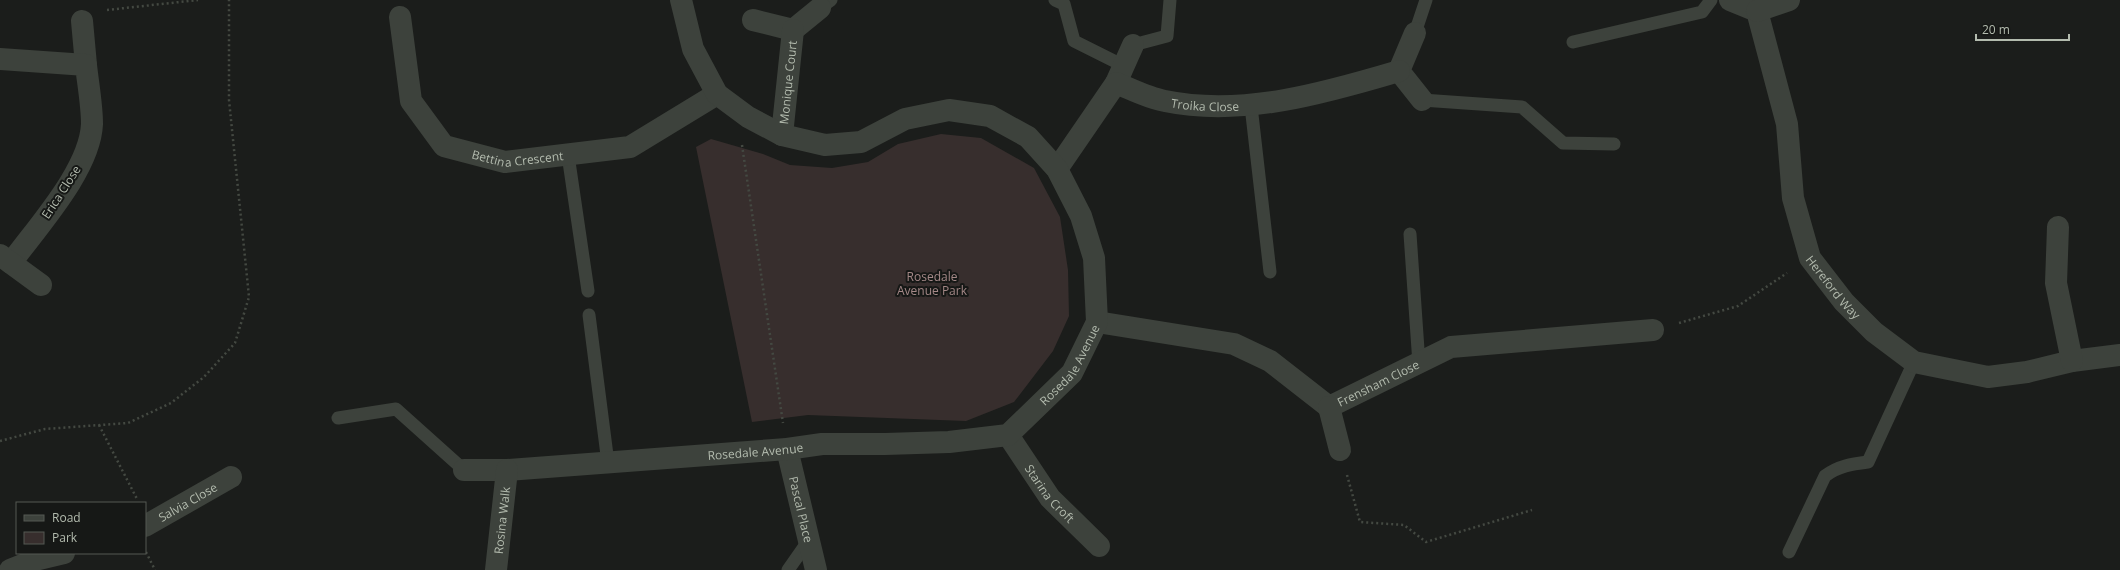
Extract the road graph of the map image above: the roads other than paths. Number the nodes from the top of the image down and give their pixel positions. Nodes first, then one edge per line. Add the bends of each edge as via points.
1 (681, 0) edge
2 (1055, 0) edge
3 (1170, 0) edge
4 (1426, 0) edge
5 (1711, 0) edge
6 (1730, 0) edge
7 (1789, 0) edge
8 (826, 4) edge
9 (1757, 11) junction
10 (400, 17) dead end
11 (753, 20) dead end
12 (82, 21) road end
13 (793, 30) junction
14 (1415, 32) joint
15 (1574, 42) dead end
16 (1134, 45) joint
17 (0, 59) edge
18 (86, 66) junction
19 (1399, 71) junction
20 (1120, 75) junction
21 (717, 94) junction
22 (1422, 100) joint
23 (1251, 106) junction
24 (782, 135) junction
25 (1614, 144) dead end
26 (568, 155) junction
27 (1057, 169) junction
28 (2058, 227) dead end
29 (1410, 234) dead end
30 (5, 259) edge
31 (1270, 272) dead end
32 (41, 285) dead end
33 (588, 291) dead end
34 (588, 316) dead end
35 (1097, 322) junction
36 (1653, 330) road end
37 (2120, 356) edge
38 (2072, 361) junction
39 (1914, 362) junction
40 (1418, 364) junction
41 (1329, 407) junction
42 (338, 418) dead end
43 (1008, 435) junction
44 (787, 449) junction
45 (1340, 450) road end
46 (608, 463) junction
47 (464, 470) joint
48 (507, 470) junction
49 (231, 477) dead end
50 (146, 525) edge
51 (809, 540) junction
52 (1099, 546) dead end
53 (1789, 552) dead end
54 (60, 554) edge
55 (10, 570) edge
56 (496, 570) edge
57 (788, 570) edge
58 (816, 570) edge

1 - 21 street, Rosedale Avenue via 693,49
2 - 20 lane via 1064,4 1074,41
3 - 16 lane via 1166,36
4 - 14 lane
5 - 15 lane via 1702,12
6 - 9 street
7 - 9 street
8 - 13 street
9 - 39 street, Hereford Way via 1787,124 1793,198 1810,258 1844,302 1874,332
10 - 26 street, Bettina Crescent via 411,100 444,146 505,162
11 - 13 street
12 - 18 street, Erica Close
13 - 24 street, Monique Court
14 - 19 street
16 - 20 street
17 - 18 street
18 - 30 street, Erica Close via 92,124 85,155 68,185
19 - 22 street
19 - 23 street, Troika Close via 1346,87
20 - 23 street, Troika Close via 1164,101 1211,106
20 - 27 street
21 - 24 street, Rosedale Avenue via 748,117
21 - 26 street, Bettina Crescent via 630,147
22 - 25 lane via 1522,106 1563,143
23 - 31 lane
24 - 27 street, Rosedale Avenue via 825,145 861,142 905,119 950,110 990,116 1028,137
26 - 33 lane
27 - 35 street, Rosedale Avenue via 1081,216 1094,258
28 - 38 street via 2056,283
29 - 40 lane
30 - 32 street, Erica Close
34 - 46 lane
35 - 41 street, Frensham Close via 1234,344 1270,361
35 - 43 street, Rosedale Avenue via 1072,372
36 - 40 street, Frensham Close via 1451,347
37 - 38 street, Hereford Way
38 - 39 street, Hereford Way via 2027,372 1988,377
39 - 53 lane via 1868,462 1834,469 1825,476
40 - 41 street, Frensham Close
41 - 45 street
42 - 47 lane via 396,409
43 - 44 street, Rosedale Avenue via 949,442 822,444
43 - 52 street, Starina Croft via 1050,498
44 - 46 street, Rosedale Avenue
44 - 51 street, Pascal Place
46 - 48 street, Rosedale Avenue
47 - 48 street, Rosedale Avenue
48 - 56 street, Rosina Walk
49 - 50 street, Salvia Close
51 - 57 lane
51 - 58 street, Pascal Place
54 - 55 street

